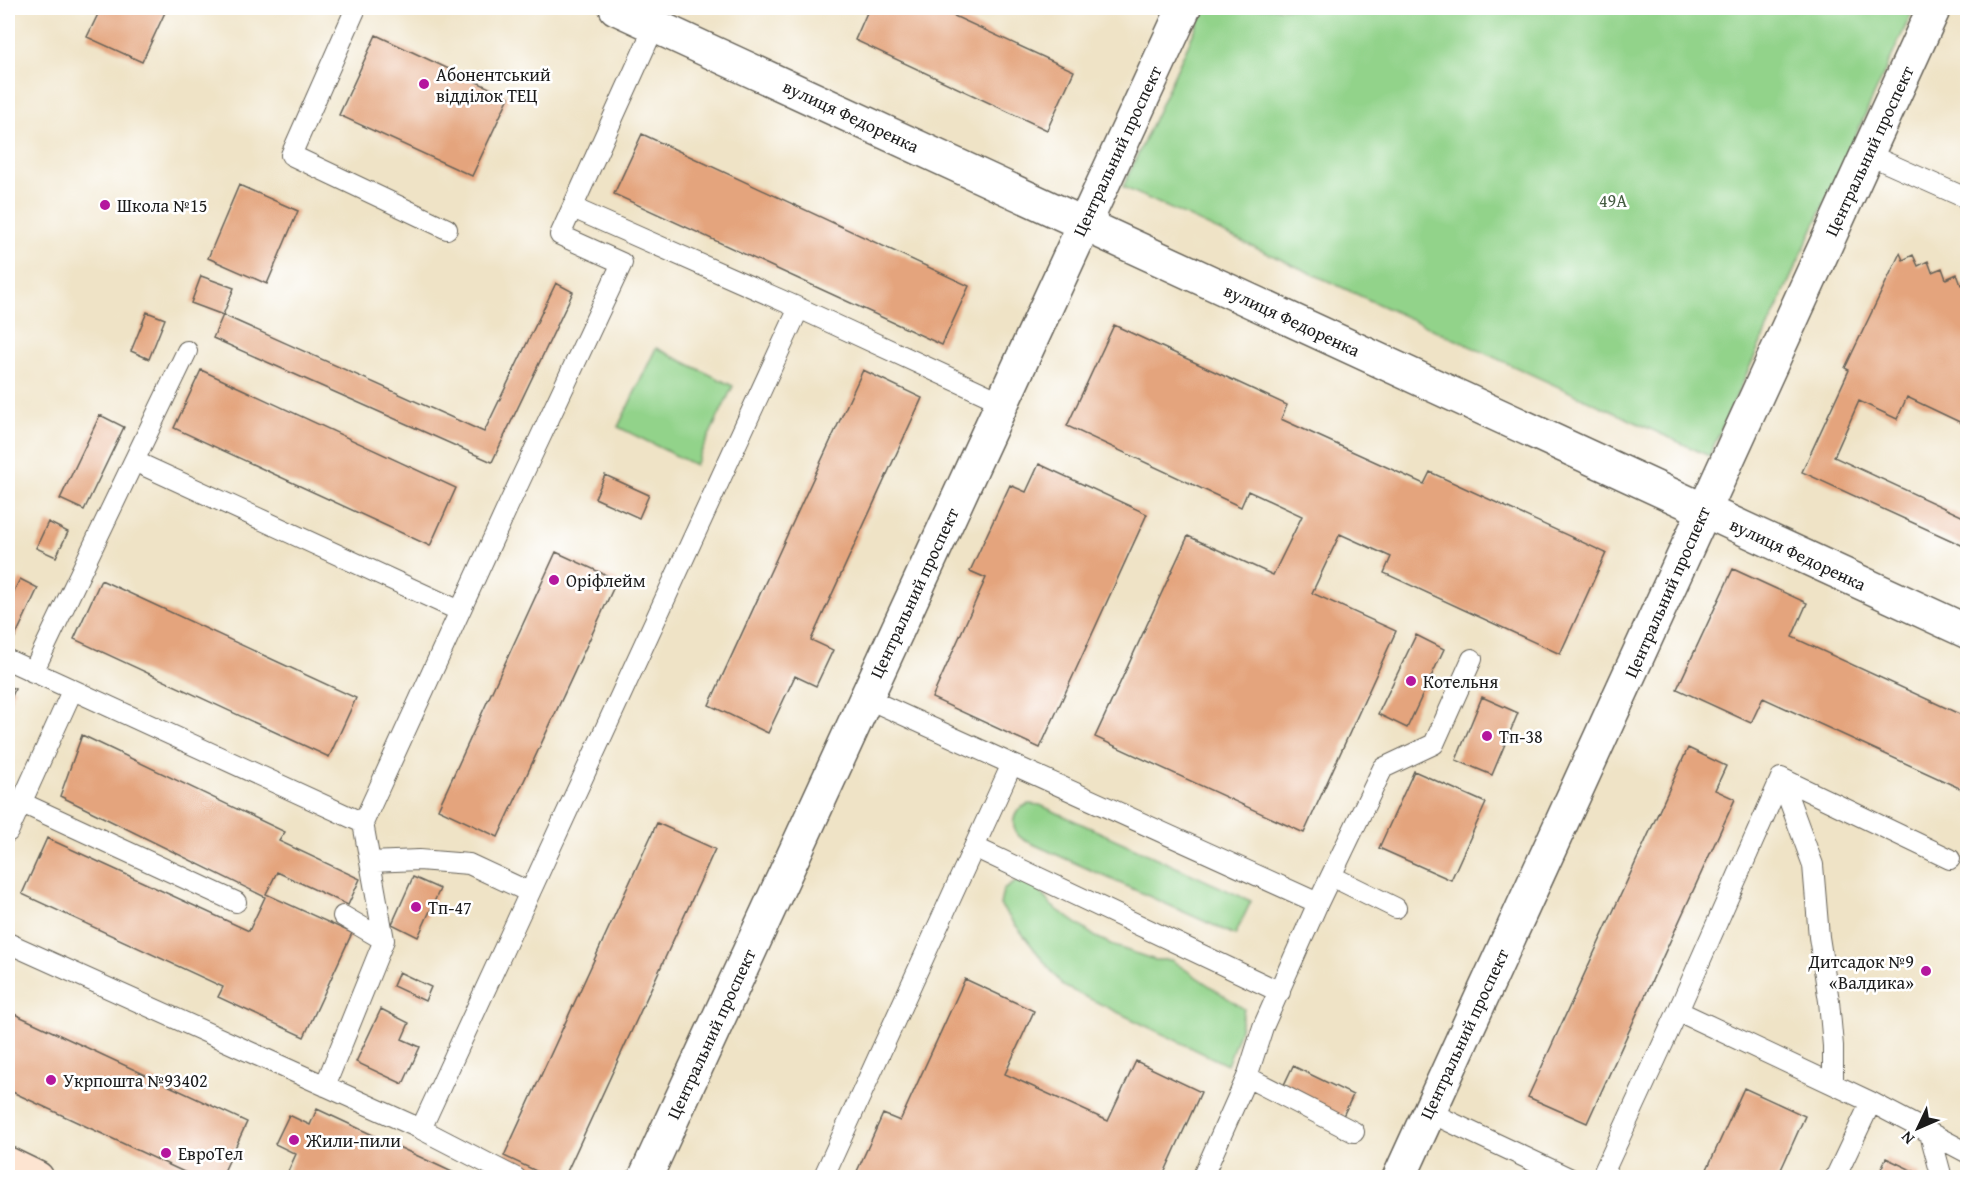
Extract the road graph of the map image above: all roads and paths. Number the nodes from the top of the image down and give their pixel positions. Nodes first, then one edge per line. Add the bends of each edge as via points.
1 (356, 8) edge
2 (616, 8) edge
3 (1184, 8) edge
4 (1934, 8) edge
5 (655, 26) junction
6 (1867, 154) junction
7 (1968, 200) edge
8 (573, 208) junction
9 (1084, 224) junction
10 (447, 229) dead end
11 (799, 308) junction
12 (187, 351) dead end
13 (1002, 402) junction
14 (134, 461) junction
15 (1704, 510) junction
16 (460, 611) junction
17 (1968, 632) edge
18 (1472, 659) dead end
19 (8, 660) edge
20 (33, 672) junction
21 (72, 691) junction
22 (866, 698) junction
23 (1012, 764) junction
24 (1780, 778) junction
25 (20, 802) junction
26 (363, 823) junction
27 (8, 832) edge
28 (974, 847) junction
29 (1950, 859) dead end
30 (370, 862) junction
31 (1331, 876) junction
32 (529, 892) junction
33 (236, 902) dead end
34 (1318, 903) junction
35 (1396, 908) dead end
36 (343, 916) dead end
37 (384, 940) junction
38 (8, 943) edge
39 (1280, 992) junction
40 (1678, 1011) junction
41 (1247, 1077) junction
42 (1833, 1083) junction
43 (325, 1086) junction
44 (1871, 1102) junction
45 (1429, 1112) junction
46 (421, 1129) junction
47 (1354, 1132) dead end
48 (1930, 1134) junction
49 (1968, 1153) edge
50 (8, 1164) edge
51 (38, 1178) edge
52 (516, 1178) edge
53 (645, 1178) edge
54 (823, 1178) edge
55 (1202, 1178) edge
56 (1399, 1178) edge
57 (1569, 1178) edge
58 (1601, 1178) edge
59 (1835, 1178) edge
60 (1942, 1178) edge

1 - 10 lane via 291,155
2 - 5 street, вулиця Федоренка
3 - 9 street, Центральний проспект
4 - 6 street, Центральний проспект
5 - 8 lane
5 - 9 street, вулиця Федоренка
6 - 7 lane
6 - 15 street, Центральний проспект
8 - 11 lane
8 - 16 lane via 560,235 622,263
9 - 13 street, Центральний проспект
9 - 15 street, вулиця Федоренка
11 - 13 lane
11 - 32 lane
12 - 14 lane
13 - 22 street, Центральний проспект
14 - 16 lane
14 - 20 lane
15 - 17 street, вулиця Федоренка
15 - 45 street, Центральний проспект
16 - 26 lane
18 - 31 lane via 1434,744 1383,768
19 - 20 lane
20 - 21 lane
21 - 25 lane
21 - 26 lane
22 - 23 lane
22 - 53 street, Центральний проспект
23 - 28 lane
23 - 34 lane
24 - 29 lane
24 - 40 lane
24 - 42 lane via 1814,865 1833,1046
25 - 27 lane
25 - 33 lane
26 - 30 lane
28 - 39 lane
28 - 54 lane
30 - 32 lane via 469,864
30 - 37 lane
31 - 34 lane
31 - 35 lane
32 - 46 lane
34 - 39 lane
36 - 37 lane
37 - 43 lane
38 - 43 lane
39 - 41 lane via 1263,1027
40 - 42 lane
40 - 58 lane
41 - 47 lane
41 - 55 lane
42 - 44 lane
43 - 46 lane
44 - 48 lane
44 - 59 lane
45 - 56 street, Центральний проспект
45 - 57 lane
46 - 52 lane
48 - 49 lane
48 - 60 lane
50 - 51 main road

